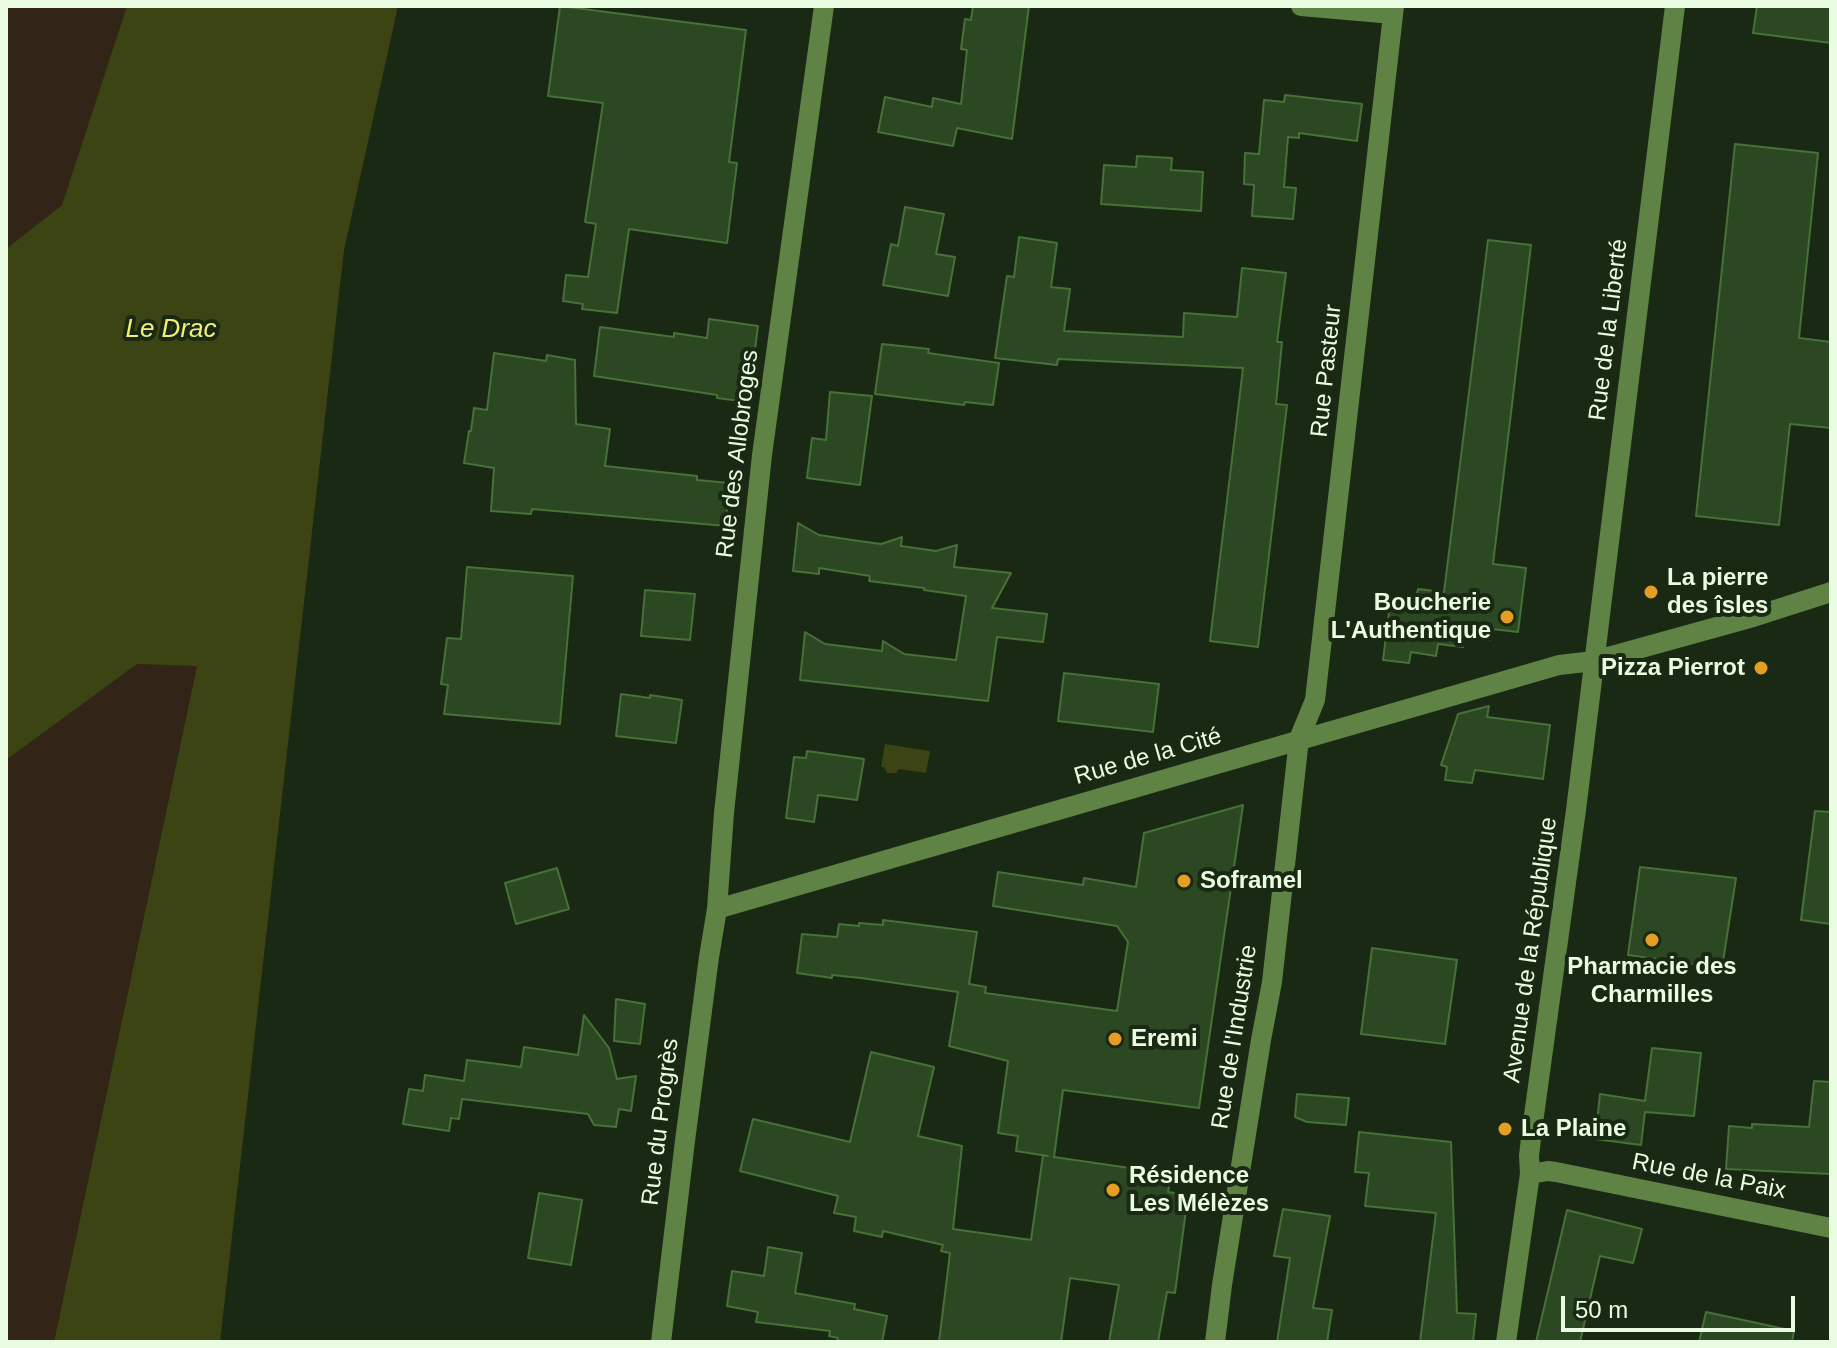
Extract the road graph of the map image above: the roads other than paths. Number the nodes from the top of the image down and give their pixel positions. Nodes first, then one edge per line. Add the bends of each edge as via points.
1 (824, 6) edge
2 (1301, 6) edge
3 (1675, 6) edge
4 (1394, 10) edge
5 (1831, 592) edge
6 (1594, 661) junction
7 (1299, 739) junction
8 (717, 909) junction
9 (1530, 1174) junction
10 (1831, 1228) edge
11 (661, 1342) edge
12 (1215, 1342) edge
13 (1506, 1342) edge

1 - 8 street, Rue des Allobroges via 762,455
2 - 4 street
3 - 6 street, Rue de la Liberté
4 - 7 street, Rue Pasteur via 1317,685
5 - 6 street, Rue de la Cité
6 - 7 street, Rue de la Cité via 1559,665
6 - 9 street, Avenue de la République
7 - 8 street, Rue de la Cité
7 - 12 street, Rue de l'Industrie via 1272,982
8 - 11 street, Rue du Progrès
9 - 10 street, Rue de la Paix via 1556,1172
9 - 13 street, Avenue de la République

